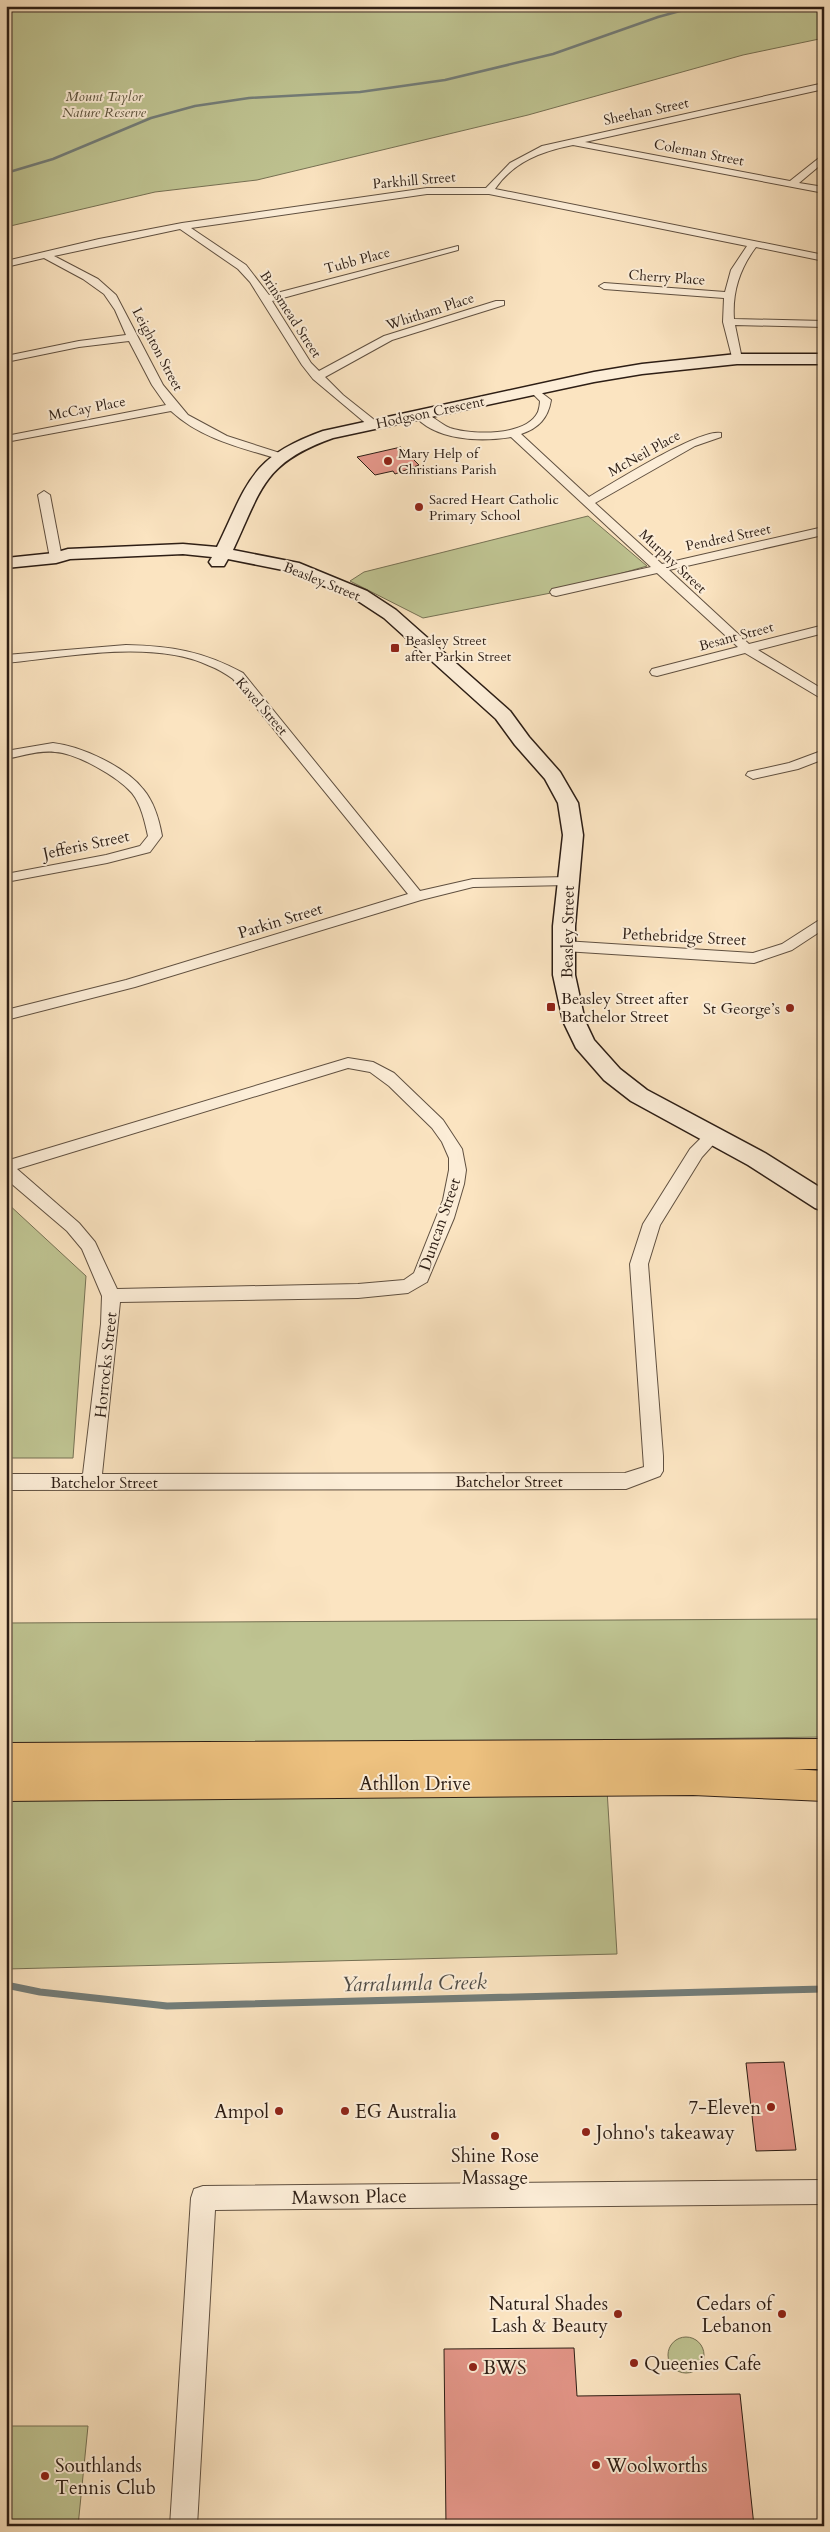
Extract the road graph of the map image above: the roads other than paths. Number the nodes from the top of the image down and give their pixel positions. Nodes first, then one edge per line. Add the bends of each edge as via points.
1 (824, 86) edge
2 (569, 142) junction
3 (824, 157) edge
4 (792, 184) junction
5 (824, 190) edge
6 (489, 191) junction
7 (182, 226) junction
8 (753, 244) junction
9 (455, 248) dead end
10 (46, 255) junction
11 (824, 258) edge
12 (6, 264) edge
13 (604, 286) dead end
14 (728, 295) junction
15 (266, 299) junction
16 (500, 303) dead end
17 (728, 322) junction
18 (824, 324) edge
19 (132, 337) junction
20 (824, 351) edge
21 (736, 355) junction
22 (6, 358) edge
23 (824, 358) edge
24 (318, 377) junction
25 (534, 390) junction
26 (173, 407) junction
27 (419, 414) junction
28 (372, 424) junction
29 (513, 433) junction
30 (717, 435) dead end
31 (6, 439) edge
32 (279, 456) junction
33 (44, 495) dead end
34 (588, 502) junction
35 (819, 532) dead end
36 (211, 556) junction
37 (56, 558) junction
38 (6, 563) edge
39 (657, 568) junction
40 (556, 592) dead end
41 (824, 629) edge
42 (746, 648) junction
43 (6, 659) edge
44 (657, 672) dead end
45 (824, 696) edge
46 (824, 754) edge
47 (6, 755) edge
48 (753, 775) dead end
49 (6, 878) edge
50 (568, 882) junction
51 (417, 896) junction
52 (824, 922) edge
53 (564, 946) junction
54 (6, 1014) edge
55 (714, 1136) junction
56 (6, 1168) edge
57 (824, 1202) edge
58 (111, 1296) junction
59 (6, 1482) edge
60 (92, 1482) junction
61 (824, 1754) edge
62 (6, 1758) edge
63 (6, 1786) edge
64 (824, 1786) edge
65 (824, 2192) edge
66 (183, 2526) edge

1 - 2 street, Sheehan Street
2 - 4 street, Coleman Street
2 - 6 street, Sheehan Street via 545,148 509,166
3 - 4 street
4 - 5 street, Coleman Street
6 - 7 street, Parkhill Street via 426,191
6 - 8 street, Parkhill Street
7 - 10 street, Parkhill Street
7 - 15 street, Brinsmead Street via 242,267
8 - 11 street, Parkhill Street
8 - 14 street via 739,262
9 - 15 street, Tubb Place
10 - 12 street, Parkhill Street
10 - 19 street, Leighton Street via 108,292 117,302
13 - 14 street, Cherry Place
14 - 17 street
15 - 24 street, Brinsmead Street via 306,365
16 - 24 street, Whitham Place via 388,338
17 - 18 street
17 - 21 street
19 - 22 street
19 - 26 street, Leighton Street
20 - 21 main road, Hodgson Crescent
21 - 23 main road, Hodgson Crescent
21 - 25 main road, Hodgson Crescent via 642,368
24 - 28 street, Brinsmead Street
25 - 27 main road, Hodgson Crescent
25 - 29 street via 546,400 546,411 537,423
26 - 31 street, McCay Place
26 - 32 street, Leighton Street via 199,427 221,438
27 - 28 main road, Hodgson Crescent
27 - 29 street via 434,425 455,433 495,436
28 - 32 main road, Hodgson Crescent via 329,434
29 - 34 street, Murphy Street
30 - 34 street, McNeil Place via 691,444
32 - 36 main road, Hodgson Crescent via 261,474 244,501 244,508
33 - 37 street
34 - 39 street, Murphy Street
35 - 39 street, Pendred Street
36 - 37 main road, Beasley Street
36 - 50 main road, Beasley Street via 293,567 360,595 408,629 502,715 564,792 572,820
37 - 38 main road, Beasley Street
39 - 40 street, Pendred Street
39 - 42 street, Murphy Street
41 - 42 street, Besant Street
42 - 44 street, Besant Street
42 - 45 street, Murphy Street
43 - 51 street, Kavel Street via 130,649 194,655 219,665 238,677 256,696
46 - 48 street via 793,766
47 - 49 street, Jefferis Street via 58,748 78,753 138,790 154,825 155,836 145,849
50 - 51 street, Parkin Street via 501,880
50 - 53 main road, Beasley Street
51 - 54 street, Parkin Street via 147,978
52 - 53 street, Pethebridge Street via 786,947 754,958
53 - 55 main road, Beasley Street via 567,998 577,1029 596,1059 626,1088 664,1112
55 - 57 main road, Beasley Street via 759,1160
55 - 60 street, Batchelor Street via 696,1153 652,1224 639,1264 653,1471 626,1481
56 - 58 street, Horrocks Street via 72,1226 89,1246
56 - 58 street, Duncan Street via 348,1063 365,1063 381,1070 432,1118 451,1141 458,1159 457,1183 421,1277 408,1286 358,1291
58 - 60 street, Horrocks Street
59 - 60 street, Batchelor Street
61 - 62 main road, Athllon Drive
63 - 64 main road, Athllon Drive via 693,1780
65 - 66 street, Mawson Place via 203,2198

